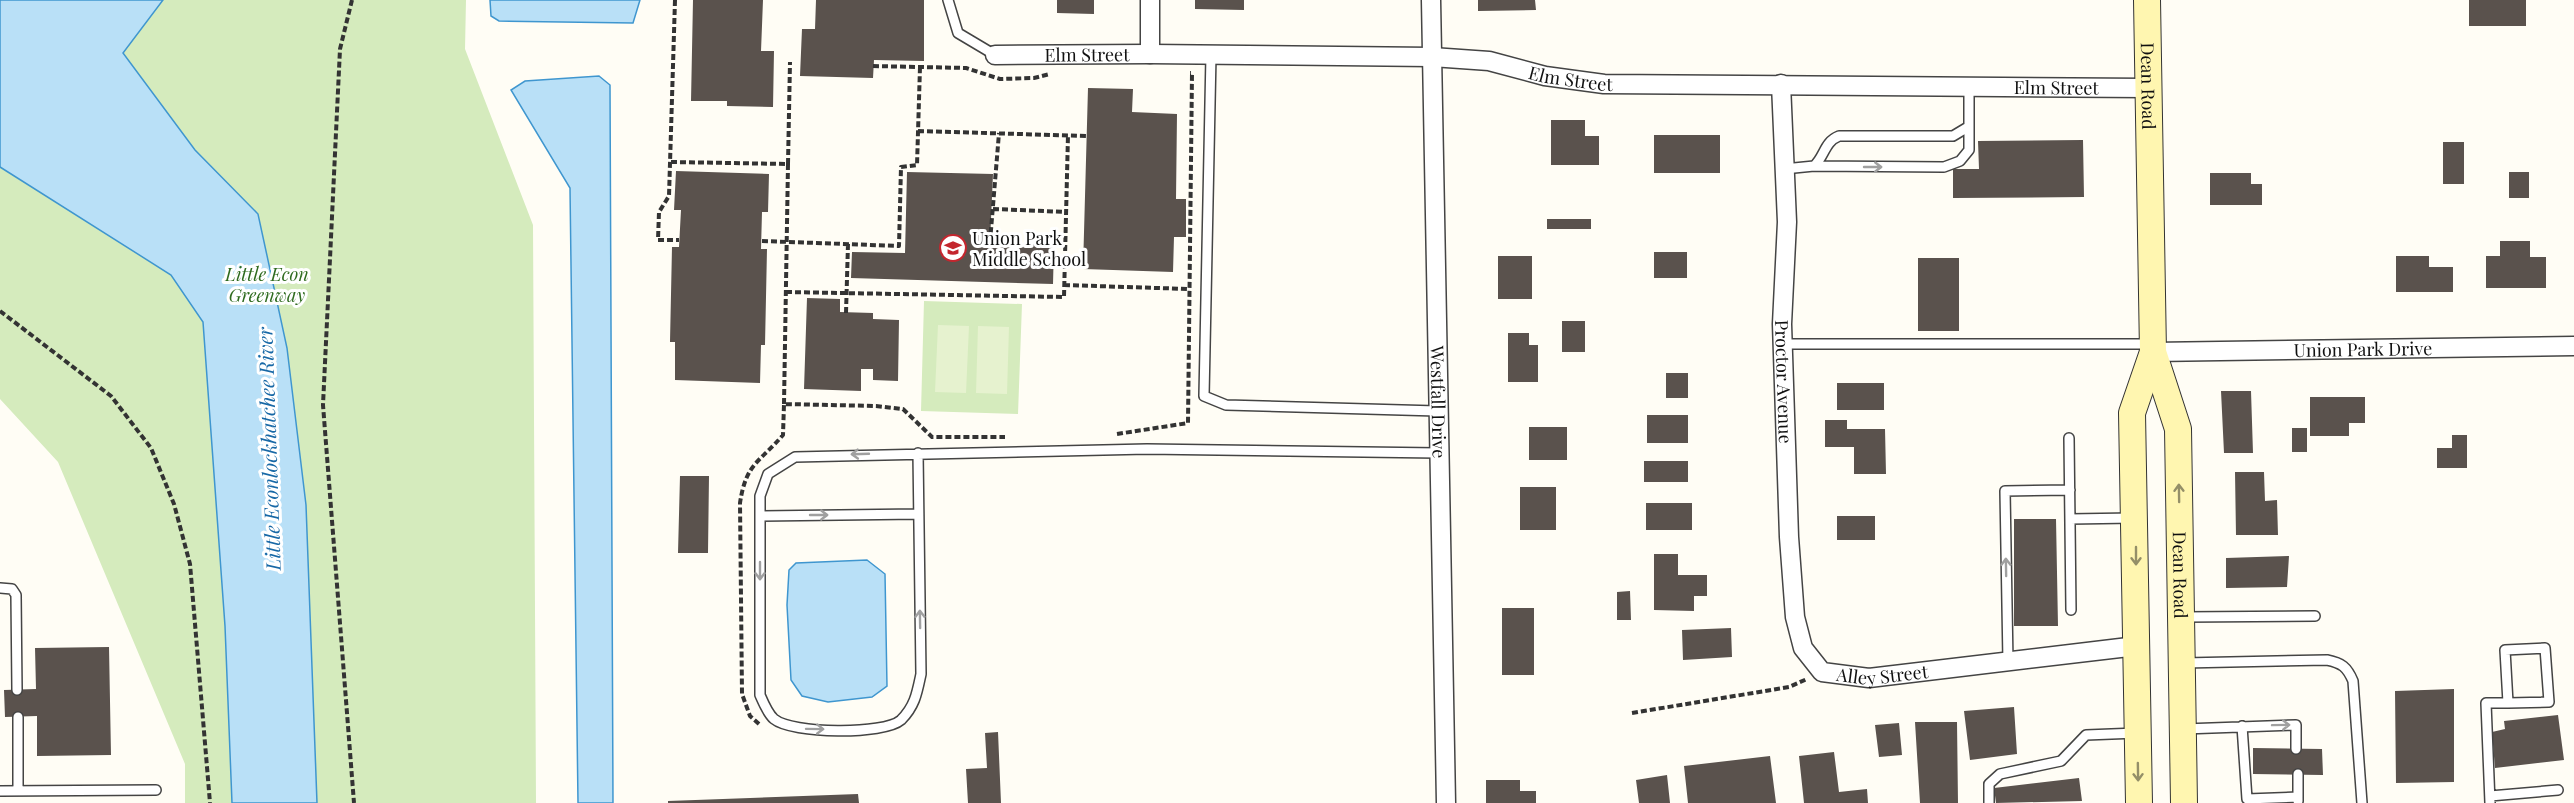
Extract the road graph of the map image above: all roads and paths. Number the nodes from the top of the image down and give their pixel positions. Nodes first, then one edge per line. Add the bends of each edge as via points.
1 (352, 0) edge
2 (675, 0) edge
3 (948, 0) edge
4 (1150, 0) edge
5 (1431, 0) edge
6 (2147, 0) edge
7 (1150, 54) junction
8 (995, 55) joint
9 (1210, 55) junction
10 (1432, 57) junction
11 (789, 62) dead end
12 (873, 66) dead end
13 (920, 67) junction
14 (1053, 73) dead end
15 (1180, 73) dead end
16 (1781, 84) junction
17 (1969, 87) junction
18 (2148, 88) junction
19 (1968, 127) junction
20 (918, 130) junction
21 (999, 133) junction
22 (1068, 135) junction
23 (1086, 135) dead end
24 (671, 162) junction
25 (788, 164) junction
26 (1814, 166) junction
27 (1784, 170) junction
28 (993, 209) junction
29 (1066, 212) junction
30 (680, 240) dead end
31 (762, 241) dead end
32 (787, 242) junction
33 (990, 242) dead end
34 (848, 244) junction
35 (1064, 285) junction
36 (1189, 289) junction
37 (786, 292) junction
38 (847, 293) junction
39 (0, 312) edge
40 (846, 313) dead end
41 (1782, 344) junction
42 (2574, 346) edge
43 (2153, 348) junction
44 (784, 404) junction
45 (1437, 411) junction
46 (1111, 435) dead end
47 (1015, 436) dead end
48 (2069, 438) dead end
49 (918, 453) junction
50 (1438, 453) junction
51 (2070, 490) junction
52 (918, 514) junction
53 (760, 516) junction
54 (2136, 518) junction
55 (2070, 519) junction
56 (0, 588) edge
57 (2071, 610) dead end
58 (2316, 616) dead end
59 (2181, 617) junction
60 (2137, 646) junction
61 (2008, 662) junction
62 (2182, 663) junction
63 (1821, 672) junction
64 (17, 690) dead end
65 (2508, 703) junction
66 (1632, 713) dead end
67 (18, 717) dead end
68 (2242, 726) junction
69 (2183, 729) junction
70 (765, 730) dead end
71 (2138, 732) junction
72 (2296, 749) dead end
73 (2298, 774) dead end
74 (156, 790) dead end
75 (2558, 790) dead end
76 (0, 791) edge
77 (18, 791) junction
78 (2298, 800) edge
79 (2490, 800) edge
80 (210, 803) edge
81 (354, 803) edge
82 (1446, 803) edge
83 (1989, 803) edge
84 (2139, 803) edge
85 (2184, 803) edge
86 (2362, 803) edge

1 - 81 path via 340,49 323,405
2 - 24 path
3 - 8 lane via 958,33
4 - 7 street
5 - 10 street, Westfall Drive
6 - 18 main road, Dean Road
7 - 8 street, Elm Street
7 - 9 street, Elm Street
9 - 10 street, Elm Street
9 - 45 lane via 1204,396 1226,405
10 - 16 street, Elm Street via 1489,61 1545,76 1604,84
10 - 45 street, Westfall Drive
11 - 25 path
12 - 13 path
13 - 14 path via 966,68 1000,79
13 - 20 path
15 - 36 path via 1192,73
16 - 17 street, Elm Street
16 - 27 street, Proctor Avenue
17 - 18 street, Elm Street
17 - 19 lane
18 - 43 main road, Dean Road
19 - 26 lane via 1953,136 1839,136 1825,147
26 -> 19 lane via 1944,167 1960,161 1969,150
20 - 21 path
20 - 34 path via 918,165 901,167 899,246
21 - 22 path
21 - 28 path
22 - 23 path
22 - 29 path
24 - 25 path
24 - 30 path via 669,196 658,212 658,240
25 - 32 path
26 - 27 lane
27 - 41 street, Proctor Avenue
28 - 29 path
28 - 33 path
29 - 35 path
31 - 32 path
32 - 34 path
32 - 37 path
34 - 38 path
35 - 36 path
35 - 38 path via 1064,297
36 - 46 path via 1188,423
37 - 38 path
37 - 44 path
38 - 40 path
39 - 80 path via 111,396 150,448 166,485 190,564
41 - 43 lane
41 - 63 street, Proctor Avenue via 1795,617 1803,648
42 - 43 street, Union Park Drive
43 - 54 main road, Dean Road via 2132,413
59 -> 43 main road, Dean Road via 2178,429
44 - 47 path via 903,409 932,437
44 - 70 path via 783,435 756,461 744,480 740,503 742,694 750,716
45 - 50 street, Westfall Drive
48 - 51 lane
49 - 50 lane via 1203,449
49 - 52 lane
49 -> 53 lane via 795,457 768,474 760,496
50 - 82 street, Westfall Drive
51 - 55 lane
61 -> 51 lane via 2005,491
53 -> 52 lane
53 -> 52 lane via 760,695 773,719 797,728 873,730 899,722 915,704 921,674
54 - 55 lane
54 -> 60 main road, Dean Road
55 - 57 lane
56 - 64 lane via 12,589 16,595
58 - 59 lane
59 - 62 main road, Dean Road
60 - 61 street, Alley Street
60 - 71 main road, Dean Road
61 - 63 street, Alley Street via 1869,678
62 - 69 main road, Dean Road
62 - 86 lane via 2341,663 2354,681
63 - 66 path, Alley Street via 1789,687
65 - 65 lane via 2505,651 2545,648 2548,702
65 - 79 lane via 2486,704
67 - 77 lane
68 - 69 lane
68 -> 72 lane via 2296,725
68 - 78 lane via 2247,799
69 - 85 main road, Dean Road
71 - 83 lane via 2086,735 2061,760 2000,774 1989,784
71 -> 84 main road, Dean Road
73 - 78 lane
74 - 77 lane
75 - 79 lane
76 - 77 lane

